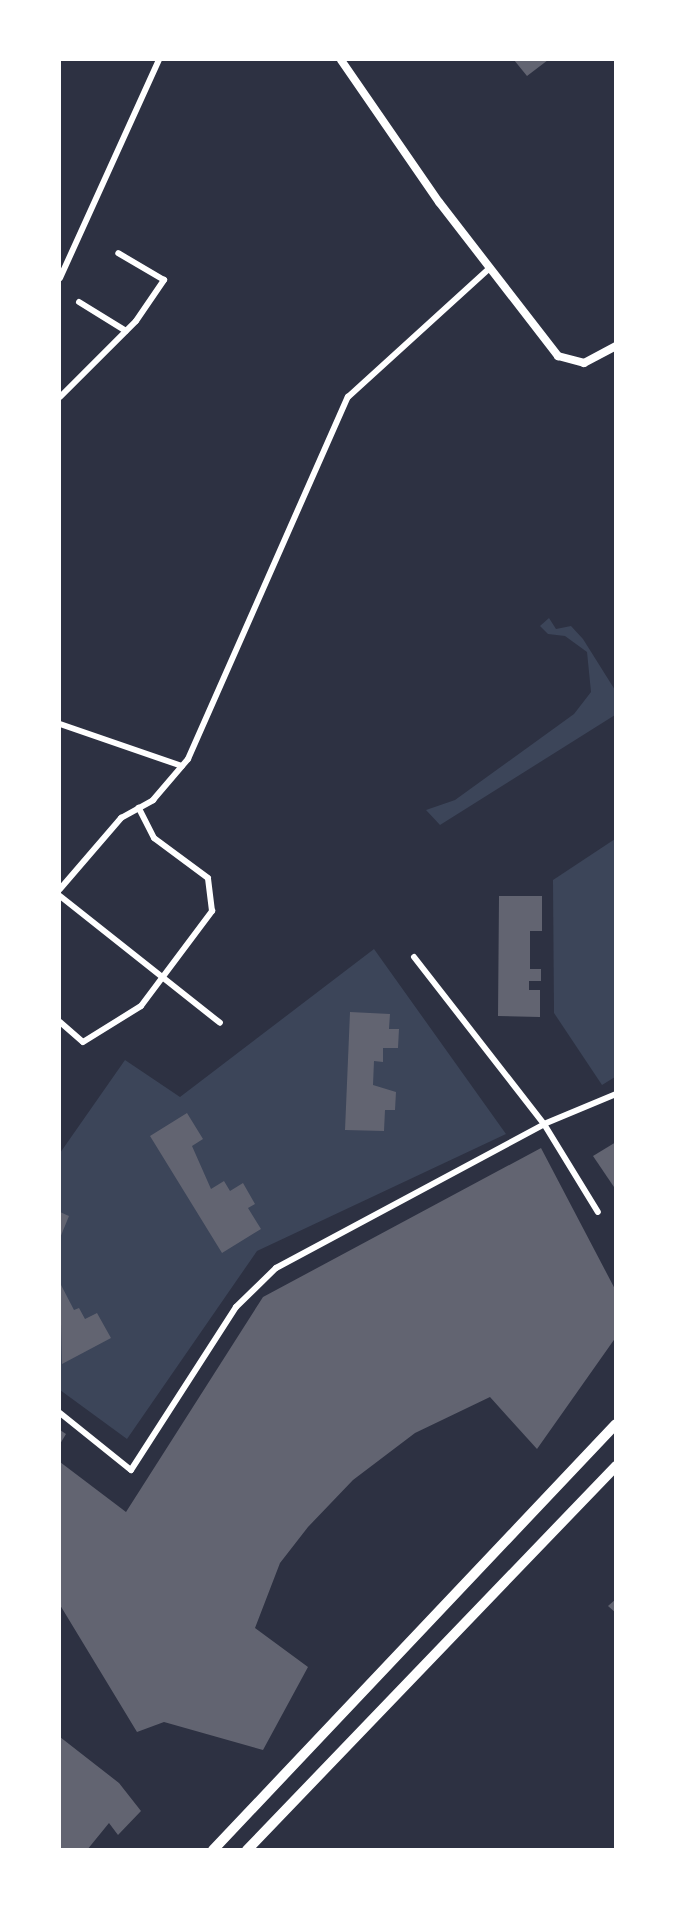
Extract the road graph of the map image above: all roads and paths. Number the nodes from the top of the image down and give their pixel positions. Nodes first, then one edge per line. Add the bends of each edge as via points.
1 (159, 60) edge
2 (341, 60) edge
3 (118, 253) dead end
4 (490, 268) junction
5 (60, 278) edge
6 (79, 302) dead end
7 (126, 331) junction
8 (615, 346) edge
9 (60, 397) edge
10 (60, 724) edge
11 (182, 766) junction
12 (139, 808) junction
13 (60, 889) edge
14 (60, 896) edge
15 (414, 957) dead end
16 (165, 974) junction
17 (60, 1022) edge
18 (220, 1023) dead end
19 (615, 1094) edge
20 (544, 1124) junction
21 (598, 1212) dead end
22 (60, 1413) edge
23 (615, 1424) edge
24 (615, 1466) edge
25 (213, 1850) edge
26 (247, 1850) edge

1 - 5 street
2 - 4 street
3 - 7 street via 164,279
4 - 8 street via 558,356 584,363
4 - 11 street via 348,397
6 - 7 street
7 - 9 street
10 - 11 street
11 - 12 street
12 - 13 street via 121,818
12 - 16 street via 154,838 208,877 212,911
14 - 16 street
15 - 20 street
16 - 17 street via 141,1006 83,1042
16 - 18 street
19 - 20 street
20 - 21 street
20 - 22 street via 276,1268 236,1307 131,1469
23 - 25 main road
24 - 26 main road

